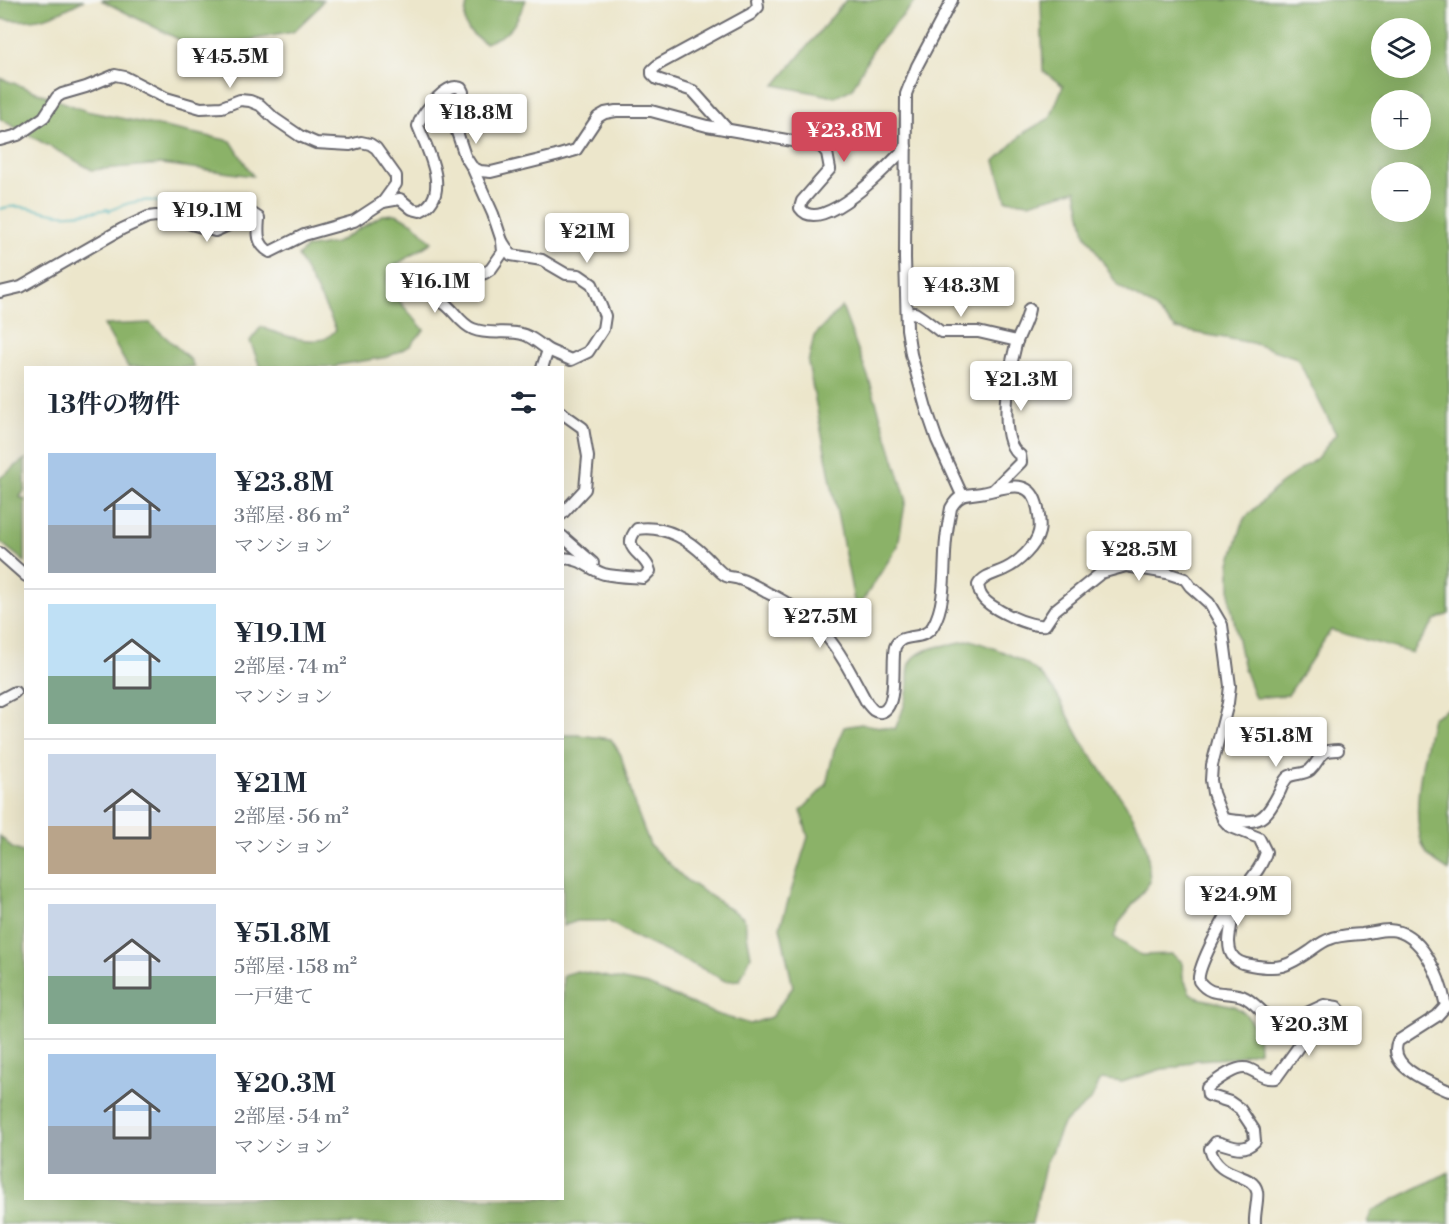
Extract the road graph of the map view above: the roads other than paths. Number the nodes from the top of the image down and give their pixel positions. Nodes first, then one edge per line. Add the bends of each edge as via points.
1 (757, 0) edge
2 (952, 0) edge
3 (728, 130) junction
4 (0, 140) edge
5 (906, 147) junction
6 (472, 167) junction
7 (383, 202) junction
8 (502, 241) junction
9 (0, 292) edge
10 (1029, 309) dead end
11 (907, 314) junction
12 (1017, 341) junction
13 (548, 350) junction
14 (543, 366) edge
15 (564, 414) edge
16 (993, 490) junction
17 (962, 495) junction
18 (564, 512) edge
19 (564, 538) edge
20 (0, 553) edge
21 (564, 558) edge
22 (600, 573) junction
23 (24, 574) edge
24 (15, 692) dead end
25 (0, 700) edge
26 (1338, 750) dead end
27 (1223, 819) junction
28 (1233, 905) junction
29 (1449, 1091) edge
30 (1255, 1224) edge

1 - 3 street via 758,7 751,14 652,70 657,79 693,91
2 - 5 street via 906,94
3 - 5 street via 821,146 827,153 830,169 800,208 816,215 872,183
3 - 6 street via 651,111 616,111 598,117 576,150 491,172
4 - 7 street via 18,135 45,117 62,94 115,75 125,76 166,98 201,108 250,101 316,143 370,144 396,176 396,184
5 - 11 street
6 - 7 street via 456,129 463,92 454,87 419,119 418,126 434,164 434,202 420,211 400,199
6 - 8 street
7 - 9 street via 354,221 304,235 270,252 259,242 259,218 253,214 215,231 156,216 122,229 21,287
8 - 13 street via 512,255 542,260 566,274 579,275 592,285 600,303 605,316 603,329 588,352 571,360
8 - 13 street via 503,252 491,269 435,288 437,300 474,330 525,335
10 - 12 street
11 - 12 street via 924,318 941,332 978,332
11 - 17 street via 911,354 926,408
12 - 16 street via 1007,424 1021,462
13 - 14 street
15 - 18 street via 583,428 588,465 585,489
16 - 17 street
16 - 27 street via 1020,486 1030,492 1040,519 1039,532 1026,552 978,585 985,600 1012,616 1034,626 1045,625 1055,609 1101,573 1126,566 1185,579 1214,609 1222,625 1230,686 1211,780
17 - 22 street via 951,508 939,611 932,627 921,637 898,642 890,704 885,711 873,710 867,703 829,636 798,609 727,576 680,536 660,529 637,529 630,542 649,564 647,575 643,578
19 - 22 street
20 - 23 street
21 - 22 street via 584,562
24 - 25 street
26 - 27 street via 1320,754 1310,769 1289,776 1265,816 1253,822
27 - 28 street via 1229,826 1259,838 1266,852
28 - 29 street via 1229,949 1236,960 1252,966 1285,967 1332,938 1389,930 1406,934 1427,956 1446,1006 1398,1041 1397,1052 1400,1061 1415,1075
28 - 30 street via 1199,969 1201,984 1208,991 1246,998 1278,1023 1324,1005 1337,1007 1344,1015 1341,1023 1308,1037 1276,1078 1240,1068 1207,1088 1208,1095 1235,1105 1254,1130 1255,1141 1245,1148 1216,1142 1210,1149 1218,1167 1250,1181 1258,1192

